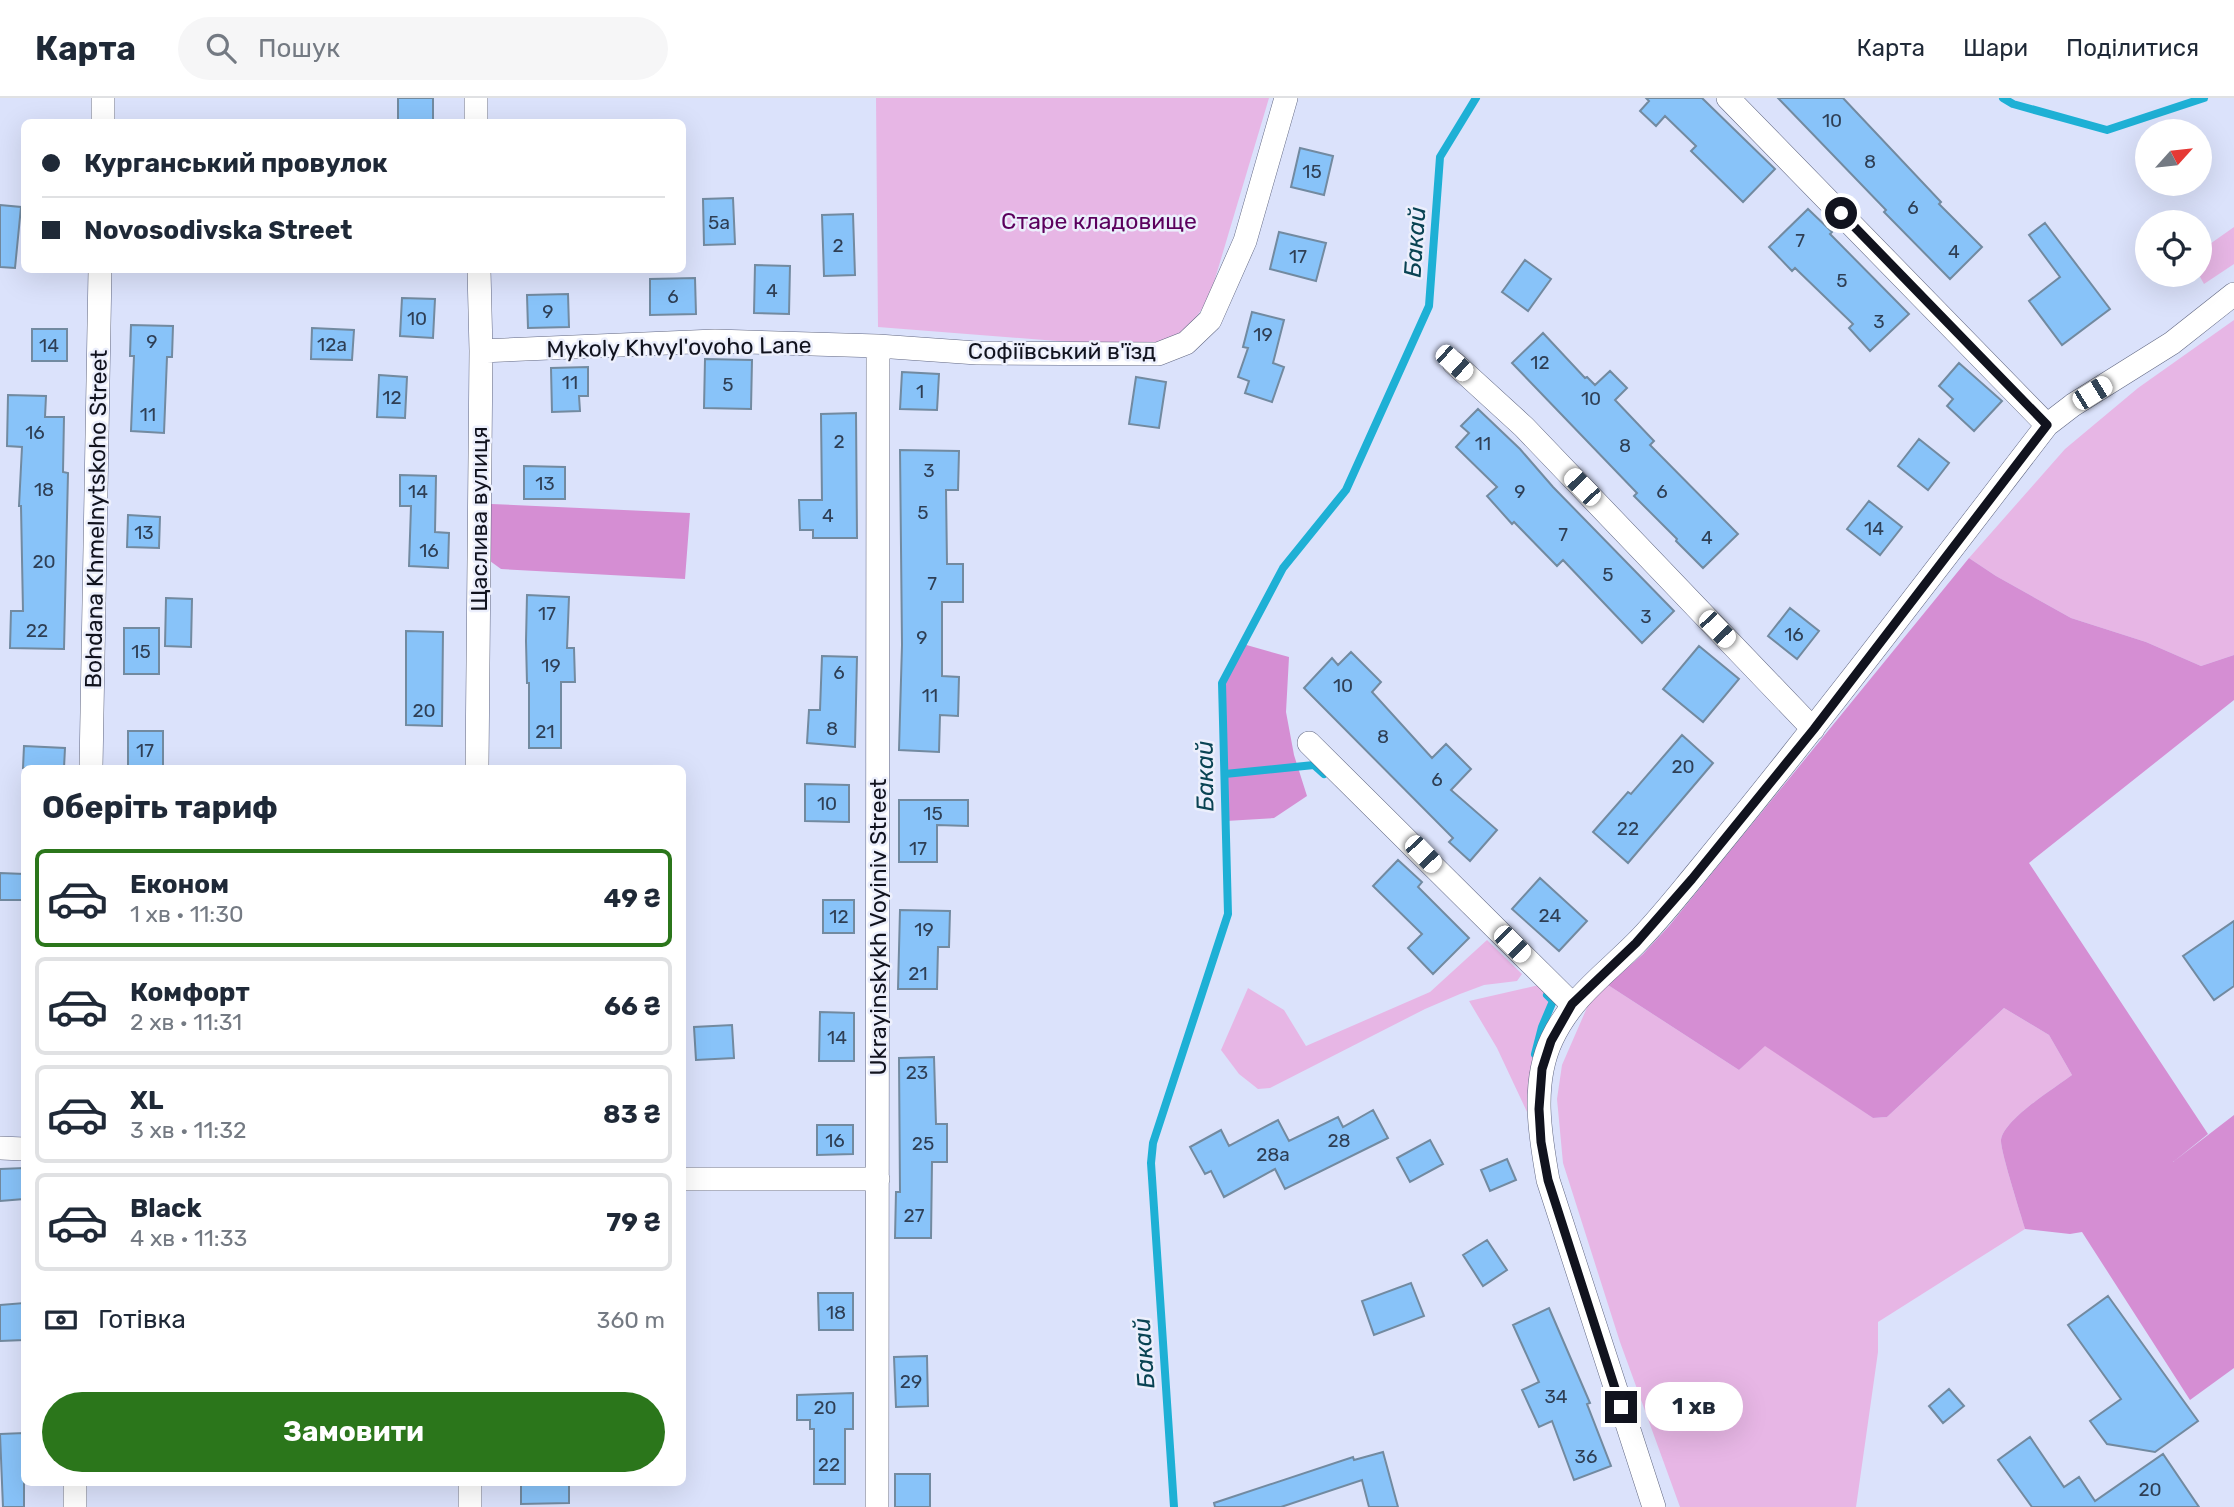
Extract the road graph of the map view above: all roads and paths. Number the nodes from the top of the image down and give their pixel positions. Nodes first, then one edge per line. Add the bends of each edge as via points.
1 (103, 98) edge
2 (475, 98) edge
3 (1286, 98) edge
4 (1728, 98) edge
5 (103, 119) edge
6 (476, 119) edge
7 (100, 273) edge
8 (479, 273) edge
9 (2234, 295) edge
10 (878, 346) junction
11 (481, 351) junction
12 (1454, 363) dead end
13 (2047, 425) junction
14 (1814, 729) junction
15 (1309, 743) dead end
16 (91, 765) edge
17 (477, 765) edge
18 (1572, 1004) junction
19 (0, 1148) edge
20 (21, 1149) edge
21 (686, 1179) edge
22 (878, 1179) junction
23 (75, 1486) edge
24 (470, 1486) edge
25 (75, 1507) edge
26 (470, 1507) edge
27 (877, 1507) edge
28 (1654, 1507) edge

1 - 5 street
2 - 6 street
3 - 10 street, Софіївський в'їзд via 1244,241 1210,320 1186,343 1158,354 977,353
4 - 13 street
7 - 16 street, Bohdana Khmelnytskoho Street
8 - 11 street, Щаслива вулиця
9 - 13 street via 2172,343
10 - 11 street, Mykoly Khvyl'ovoho Lane via 715,341
10 - 22 street, Ukrayinskykh Voyiniv Street
11 - 17 street, Щаслива вулиця
12 - 14 street via 1524,427
13 - 14 street
14 - 18 street via 1636,943
15 - 18 street
18 - 28 street via 1551,1041 1542,1069 1541,1142 1548,1180
19 - 20 street
21 - 22 street
22 - 27 street, Ukrayinskykh Voyiniv Street
23 - 25 street
24 - 26 street

